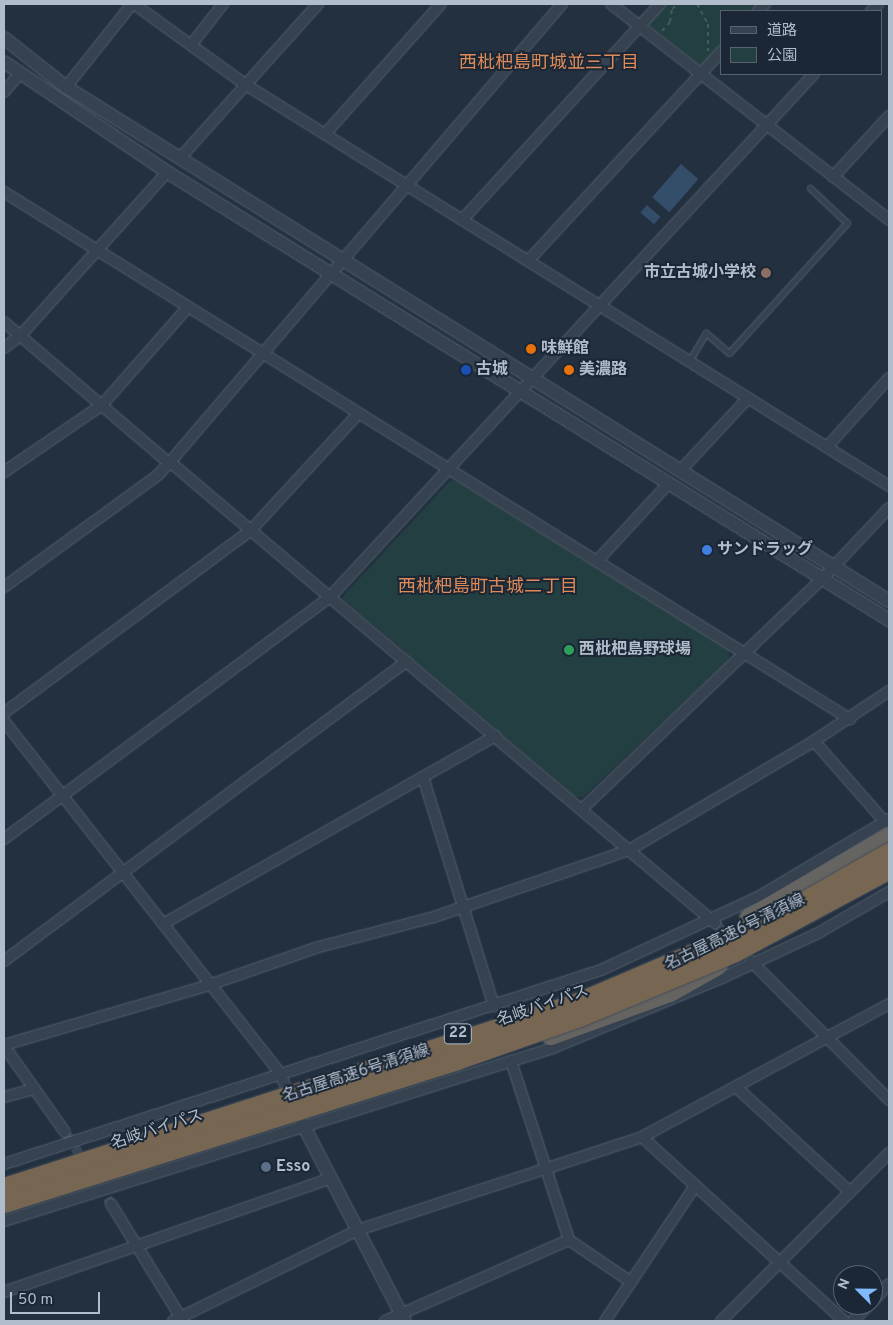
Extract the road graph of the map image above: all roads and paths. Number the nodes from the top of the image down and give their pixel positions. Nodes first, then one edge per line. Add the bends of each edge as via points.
1 (133, 4) edge
2 (223, 4) edge
3 (318, 4) edge
4 (441, 4) edge
5 (562, 4) edge
6 (611, 4) edge
7 (660, 4) edge
8 (678, 4) edge
9 (697, 4) edge
10 (640, 26) junction
11 (4, 38) edge
12 (656, 38) junction
13 (190, 44) junction
14 (719, 54) edge
15 (4, 62) edge
16 (700, 74) junction
17 (19, 75) junction
18 (813, 75) edge
19 (246, 85) junction
20 (66, 87) junction
21 (4, 92) edge
22 (889, 116) edge
23 (766, 125) junction
24 (325, 134) junction
25 (180, 158) junction
26 (167, 172) junction
27 (833, 177) junction
28 (407, 185) junction
29 (810, 188) dead end
30 (4, 192) edge
31 (462, 220) junction
32 (889, 220) edge
33 (96, 251) junction
34 (342, 261) junction
35 (528, 261) junction
36 (331, 273) junction
37 (600, 306) junction
38 (188, 307) junction
39 (4, 322) edge
40 (21, 335) junction
41 (4, 348) edge
42 (262, 353) junction
43 (689, 362) junction
44 (889, 378) edge
45 (532, 379) junction
46 (520, 391) junction
47 (748, 398) junction
48 (102, 405) junction
49 (359, 413) junction
50 (827, 447) junction
51 (170, 463) junction
52 (450, 469) junction
53 (680, 471) junction
54 (4, 472) edge
55 (668, 484) junction
56 (889, 486) edge
57 (889, 508) edge
58 (251, 530) junction
59 (597, 561) junction
60 (834, 567) junction
61 (822, 579) junction
62 (4, 587) edge
63 (330, 597) junction
64 (889, 602) edge
65 (889, 620) edge
66 (745, 653) junction
67 (407, 661) junction
68 (889, 691) edge
69 (4, 712) edge
70 (850, 719) junction
71 (4, 721) edge
72 (495, 736) junction
73 (814, 741) junction
74 (423, 777) junction
75 (63, 795) junction
76 (582, 809) junction
77 (888, 826) edge
78 (4, 839) edge
79 (630, 849) junction
80 (889, 852) edge
81 (889, 869) edge
82 (123, 873) junction
83 (889, 876) edge
84 (889, 892) edge
85 (463, 904) junction
86 (715, 922) junction
87 (163, 924) junction
88 (4, 960) edge
89 (752, 963) junction
90 (209, 985) junction
91 (889, 1004) edge
92 (494, 1006) junction
93 (828, 1039) junction
94 (4, 1046) edge
95 (511, 1061) junction
96 (284, 1082) junction
97 (736, 1088) junction
98 (33, 1089) junction
99 (378, 1089) junction
100 (4, 1097) edge
101 (889, 1100) edge
102 (344, 1114) junction
103 (301, 1120) junction
104 (65, 1132) tunnel mouth
105 (642, 1137) junction
106 (216, 1138) junction
107 (251, 1145) junction
108 (889, 1153) edge
109 (4, 1164) edge
110 (546, 1171) junction
111 (4, 1178) edge
112 (331, 1178) junction
113 (695, 1186) junction
114 (4, 1187) edge
115 (850, 1192) junction
116 (4, 1203) edge
117 (111, 1204) tunnel mouth
118 (4, 1208) edge
119 (4, 1221) edge
120 (358, 1230) junction
121 (569, 1240) junction
122 (137, 1245) junction
123 (780, 1262) junction
124 (631, 1282) junction
125 (4, 1292) edge
126 (403, 1317) edge
127 (179, 1320) edge
128 (385, 1321) edge
129 (605, 1321) edge
130 (721, 1321) edge
131 (844, 1321) edge

1 - 13 street
1 - 20 street
2 - 13 street
3 - 19 street
4 - 24 street
5 - 28 street
6 - 10 street
7 - 10 street
8 - 12 path via 672,9 670,22
9 - 14 path via 708,24 710,44 706,50
10 - 12 street
10 - 31 street
11 - 20 street
12 - 16 street
13 - 19 street
14 - 16 street
15 - 17 street
16 - 23 street
16 - 35 street
17 - 21 street
17 - 26 street
18 - 23 street
19 - 24 street
19 - 25 street
20 - 25 street
22 - 27 street
23 - 27 street
23 - 37 street
24 - 28 street
25 - 34 street
26 - 33 street
26 - 36 street
27 - 32 street
28 - 31 street
28 - 34 street
29 - 43 lane via 847,223 729,353 706,333
30 - 33 street
31 - 35 street
33 - 38 street
33 - 40 street
34 - 36 street
34 - 45 street
35 - 37 street
36 - 42 street
36 - 46 street
37 - 43 street
37 - 45 street
38 - 42 street
38 - 48 street
39 - 40 street
40 - 41 street
40 - 48 street
42 - 49 street
42 - 51 street
43 - 47 street
44 - 50 street
45 - 46 street
45 - 53 street
46 - 52 street
46 - 55 street
47 - 50 street
47 - 53 street
48 - 51 street
48 - 54 street
49 - 52 street
49 - 58 street
50 - 56 street
51 - 58 street
51 - 62 street
52 - 59 street
52 - 63 street
53 - 60 street
55 - 59 street
55 - 61 street
57 - 60 street
58 - 63 street
58 - 69 street
59 - 66 street
60 - 61 street
60 - 64 street
61 - 65 street
61 - 66 street
63 - 67 street
63 - 75 street
66 - 70 street
66 - 76 street
67 - 72 street
67 - 82 street
68 - 70 street
70 - 73 street
71 - 75 street
72 - 74 street
72 - 76 street
73 - 77 street
73 - 79 street
74 - 85 street
74 - 87 street
75 - 78 street
75 - 82 street
76 - 79 street
77 - 86 street
77 - 96 highway, 名岐バイパス / 22 via 809,886 720,934 610,982 498,1022
79 - 85 street
79 - 86 street
80 - 114 highway, 名古屋高速6号清須線, bridge via 798,904 726,939 578,1002
81 - 116 highway, 名古屋高速6号清須線, bridge via 735,952 579,1017 457,1060
82 - 87 street
82 - 88 street
83 - 99 highway, 名岐バイパス / 22 via 670,993 576,1028
84 - 89 street
85 - 90 street via 434,917 315,948
85 - 92 street
86 - 92 street via 601,970
87 - 90 street
89 - 93 street
89 - 95 street via 666,1004
90 - 94 street
90 - 96 street
91 - 93 street
92 - 96 street
93 - 97 street
93 - 101 street
94 - 98 street
95 - 102 street
95 - 110 street
96 - 109 street
96 - 111 highway, 名岐バイパス / 22
97 - 105 street
97 - 115 street
98 - 100 street
98 - 104 street
99 - 102 street
99 - 103 highway, 名岐バイパス / 22
102 - 103 street
103 - 106 highway, 名岐バイパス / 22
103 - 107 street
103 - 112 street
105 - 110 street
105 - 113 street
106 - 107 street
106 - 118 highway, 名岐バイパス / 22
107 - 119 street
108 - 115 street
110 - 120 street
110 - 121 street
112 - 120 street
112 - 122 street
113 - 123 street
113 - 124 street
115 - 123 street
117 - 122 street
120 - 126 street
120 - 127 street
121 - 124 street
121 - 126 street
122 - 125 street
122 - 127 street
123 - 130 street
123 - 131 street
124 - 129 street
126 - 128 street

